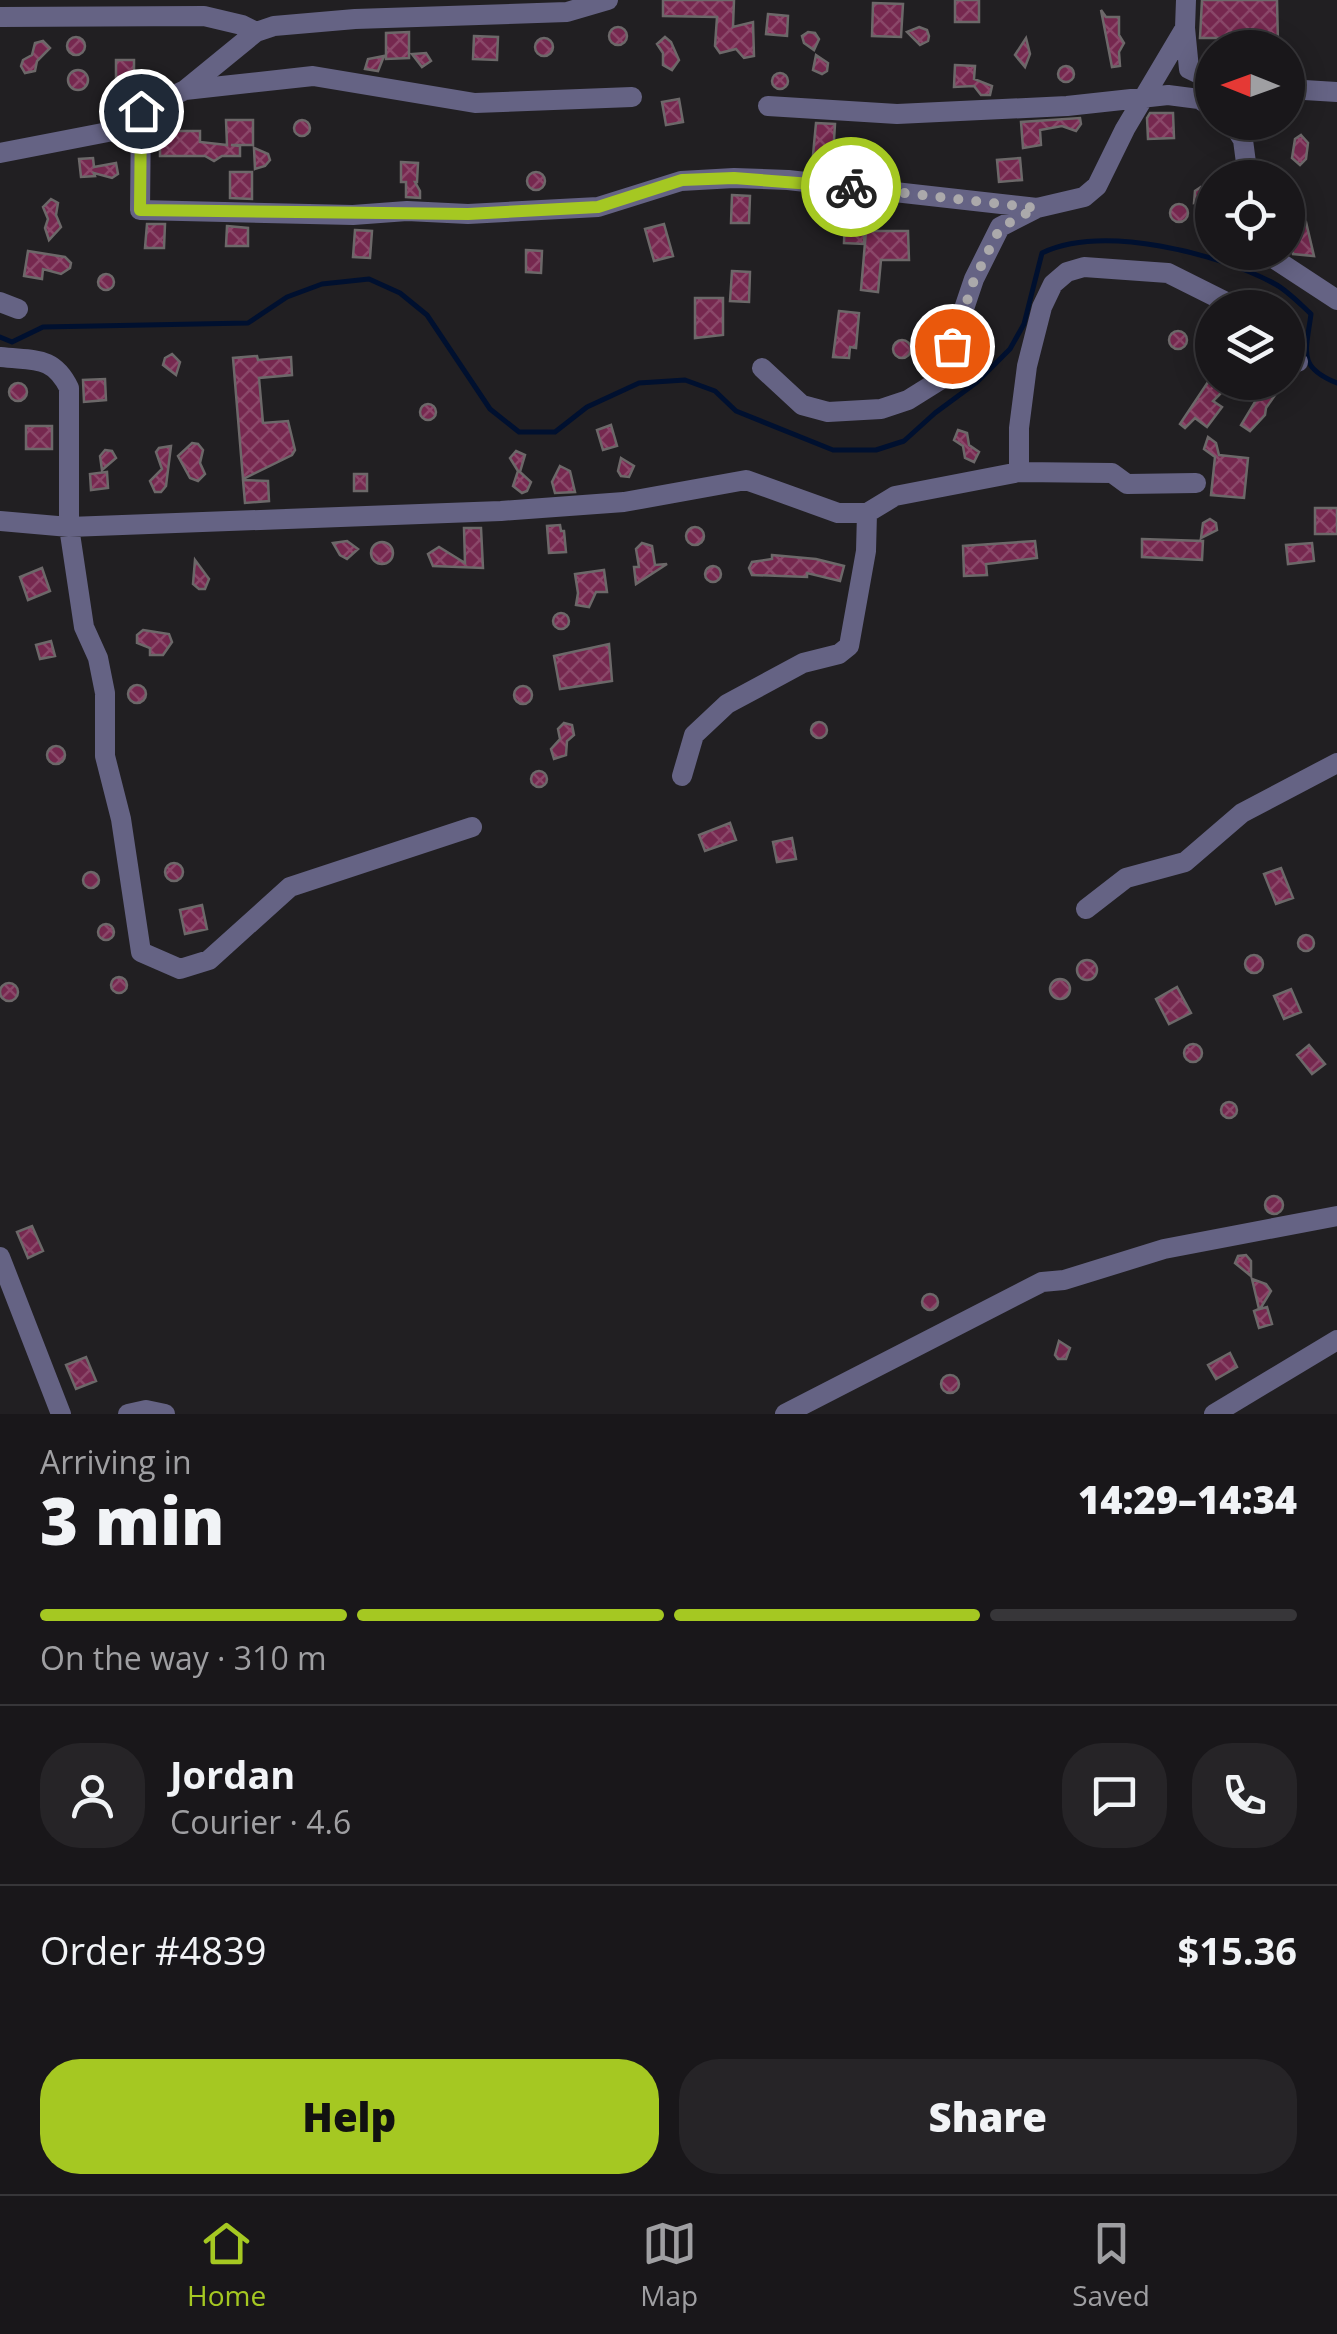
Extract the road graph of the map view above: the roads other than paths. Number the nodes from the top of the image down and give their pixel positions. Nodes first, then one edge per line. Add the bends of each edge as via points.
1 (608, 0) edge
2 (1186, 0) edge
3 (204, 8) edge
4 (87, 9) edge
5 (0, 18) edge
6 (1185, 28) junction
7 (256, 32) junction
8 (1195, 72) edge
9 (186, 90) junction
10 (1305, 90) edge
11 (1337, 92) edge
12 (632, 97) dead end
13 (1144, 98) junction
14 (1195, 99) edge
15 (768, 106) dead end
16 (141, 111) junction
17 (0, 153) edge
18 (1036, 208) junction
19 (1291, 270) edge
20 (1202, 290) edge
21 (1337, 300) edge
22 (0, 357) edge
23 (762, 368) dead end
24 (1019, 472) junction
25 (1196, 483) dead end
26 (868, 513) junction
27 (0, 522) edge
28 (68, 527) junction
29 (1337, 763) edge
30 (682, 776) dead end
31 (472, 828) dead end
32 (1086, 909) dead end
33 (1337, 1216) edge
34 (0, 1257) edge
35 (1337, 1340) edge
36 (61, 1414) edge
37 (128, 1414) edge
38 (165, 1414) edge
39 (784, 1414) edge
40 (1214, 1414) edge

1 - 7 street via 566,12 355,20
2 - 6 street
3 - 4 street
3 - 7 street
4 - 5 street
6 - 8 street via 1189,69
6 - 13 street
7 - 9 street
9 - 12 street via 313,76 475,102
9 - 16 street
10 - 11 street
13 - 14 street
13 - 15 street via 898,114
13 - 18 street via 1097,186 1084,197
16 - 17 street via 113,131
16 - 18 street via 140,210 468,214 598,207 682,180 734,178
18 - 23 street via 1000,228 974,280 940,380 908,400 828,412 802,405
19 - 21 street
20 - 24 street via 1168,273 1084,268 1053,284 1026,366
22 - 28 street via 51,363 69,388
24 - 25 street via 1112,474 1127,484
24 - 26 street via 894,496
26 - 28 street via 838,514 746,480 624,502 501,511
26 - 30 street via 849,646 802,662 728,704 694,735
27 - 28 street
28 - 31 street via 84,627 106,693 104,756 121,819 141,952 180,969 209,960 290,888
29 - 32 street via 1242,813 1185,862 1126,878
33 - 39 street via 1164,1249 1042,1282
34 - 36 street
35 - 40 street
37 - 38 street

